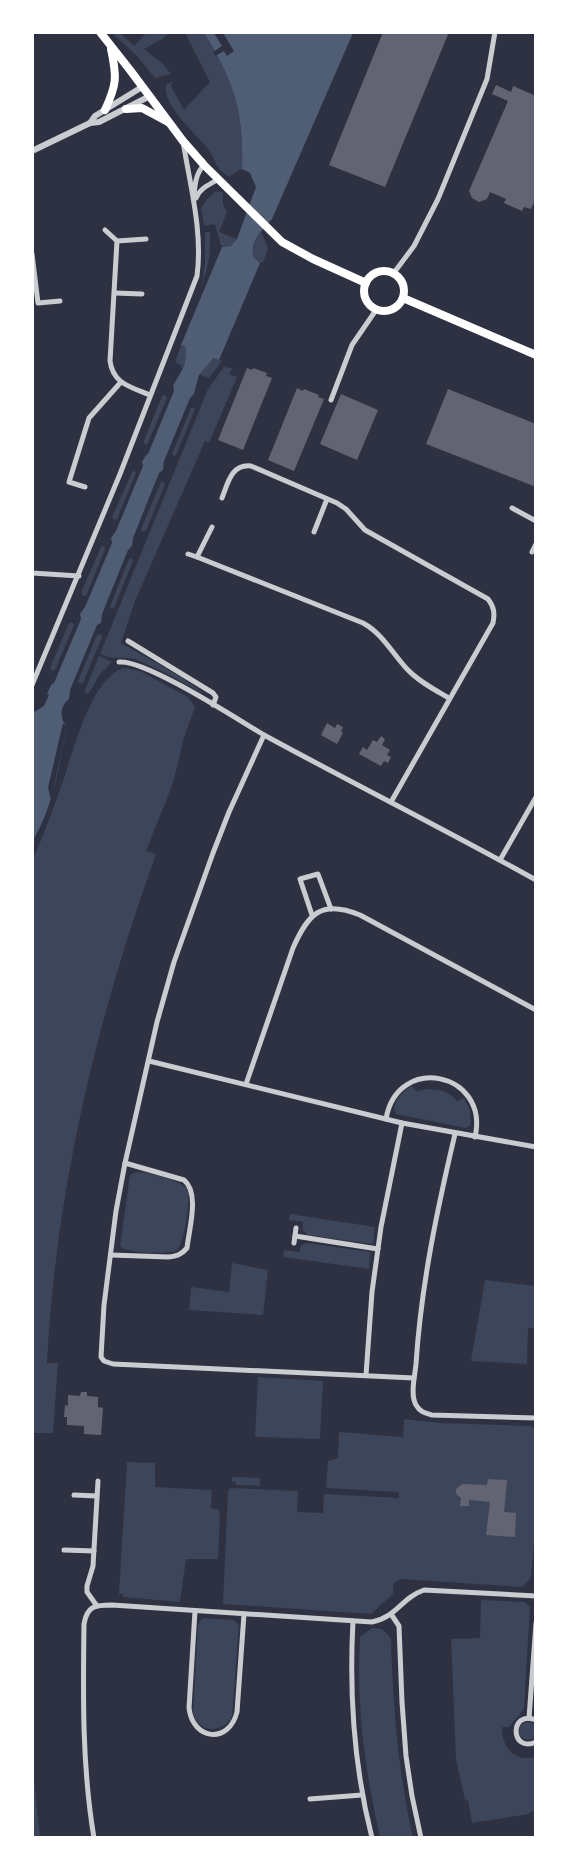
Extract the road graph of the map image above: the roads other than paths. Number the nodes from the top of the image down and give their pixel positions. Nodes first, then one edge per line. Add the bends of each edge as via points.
1 (100, 32) edge
2 (495, 32) edge
3 (110, 46) junction
4 (142, 87) junction
5 (150, 96) junction
6 (126, 108) junction
7 (105, 110) junction
8 (170, 122) junction
9 (90, 123) junction
10 (183, 141) junction
11 (32, 151) edge
12 (204, 165) junction
13 (219, 179) junction
14 (194, 203) junction
15 (105, 230) dead end
16 (146, 239) dead end
17 (117, 241) junction
18 (32, 254) edge
19 (393, 274) junction
20 (366, 284) junction
21 (115, 293) junction
22 (142, 294) dead end
23 (403, 298) junction
24 (60, 301) dead end
25 (376, 310) junction
26 (536, 355) edge
27 (120, 382) junction
28 (150, 395) junction
29 (331, 400) dead end
30 (85, 487) dead end
31 (222, 498) dead end
32 (327, 499) junction
33 (512, 508) dead end
34 (536, 521) edge
35 (212, 527) dead end
36 (314, 532) dead end
37 (536, 544) edge
38 (532, 552) dead end
39 (188, 554) dead end
40 (197, 557) junction
41 (32, 573) edge
42 (79, 576) junction
43 (128, 641) dead end
44 (119, 662) dead end
45 (32, 685) edge
46 (449, 698) junction
47 (213, 705) junction
48 (264, 735) junction
49 (536, 797) edge
50 (391, 802) junction
51 (500, 860) junction
52 (536, 880) edge
53 (331, 909) junction
54 (312, 915) junction
55 (536, 1010) edge
56 (149, 1061) junction
57 (246, 1084) junction
58 (386, 1119) junction
59 (402, 1123) junction
60 (455, 1134) junction
61 (475, 1137) junction
62 (536, 1147) edge
63 (125, 1162) junction
64 (296, 1228) dead end
65 (295, 1236) junction
66 (294, 1243) dead end
67 (378, 1249) junction
68 (111, 1254) junction
69 (366, 1375) junction
70 (414, 1378) junction
71 (536, 1418) edge
72 (98, 1481) dead end
73 (74, 1495) dead end
74 (97, 1496) junction
75 (64, 1550) dead end
76 (94, 1551) junction
77 (536, 1596) edge
78 (97, 1606) junction
79 (195, 1611) junction
80 (244, 1614) junction
81 (391, 1614) junction
82 (353, 1621) junction
83 (536, 1622) edge
84 (529, 1718) junction
85 (536, 1720) edge
86 (536, 1742) edge
87 (362, 1795) junction
88 (310, 1799) dead end
89 (94, 1838) edge
90 (372, 1838) edge
91 (421, 1838) edge

1 - 3 main road
2 - 19 street via 487,79 438,199 414,246
3 - 4 main road
3 - 7 main road via 116,79
4 - 5 main road
4 - 7 street
5 - 6 street
5 - 8 main road
6 - 8 main road via 142,108
6 - 9 street
7 - 9 street
8 - 10 main road
9 - 11 street
10 - 12 main road
10 - 14 street
12 - 13 main road
12 - 14 street via 196,178
13 - 14 street via 197,193
13 - 20 main road via 282,242
14 - 28 street via 199,240 197,276
15 - 17 street
16 - 17 street
17 - 21 street
18 - 24 street via 38,303
19 - 20 main road via 375,274
19 - 23 main road via 403,284
20 - 25 main road via 366,300
21 - 22 street
21 - 27 street via 110,361
23 - 25 main road via 394,309
23 - 26 main road
25 - 29 street via 352,345
27 - 28 street
27 - 30 street via 86,425 69,482
28 - 42 street
31 - 32 street via 233,473 238,468 251,466
32 - 36 street
32 - 46 street via 346,509 366,530 488,599 493,606 493,623
33 - 34 street
35 - 40 street
37 - 38 street
39 - 40 street
40 - 46 street via 369,626 407,670
41 - 42 street
42 - 45 street
43 - 47 street via 213,693 216,696
44 - 47 street via 144,668
46 - 50 street
47 - 48 street
48 - 50 street
48 - 56 street via 226,820 186,928 163,999
49 - 51 street
50 - 51 street
51 - 52 street
53 - 54 street
53 - 54 street via 318,874 300,879
53 - 55 street via 360,915
54 - 57 street via 294,948
56 - 57 street
56 - 63 street
57 - 58 street
58 - 59 street
58 - 61 street via 393,1097 404,1086 418,1079 440,1078 455,1084 471,1100 476,1114
59 - 60 street
59 - 67 street
60 - 61 street
60 - 70 street via 428,1261
61 - 62 street
63 - 68 street
63 - 68 street via 189,1184 194,1196 187,1248 176,1256 168,1257
64 - 65 street
65 - 66 street
65 - 67 street
67 - 69 street
68 - 69 street via 101,1343 104,1361
69 - 70 street
70 - 71 street via 414,1400 424,1413
72 - 74 street
73 - 74 street
74 - 76 street
75 - 76 street
76 - 78 street via 86,1586
77 - 81 street via 424,1590 415,1593
78 - 79 street
78 - 89 street via 85,1616 84,1624 83,1708
79 - 80 street
79 - 80 street via 190,1718 195,1727 213,1735 230,1728 235,1721
80 - 82 street
81 - 82 street via 372,1622
81 - 91 street via 400,1632 406,1756
82 - 87 street via 352,1708
83 - 84 street
84 - 85 street
84 - 86 street via 518,1723 516,1735 524,1744
87 - 88 street
87 - 90 street

